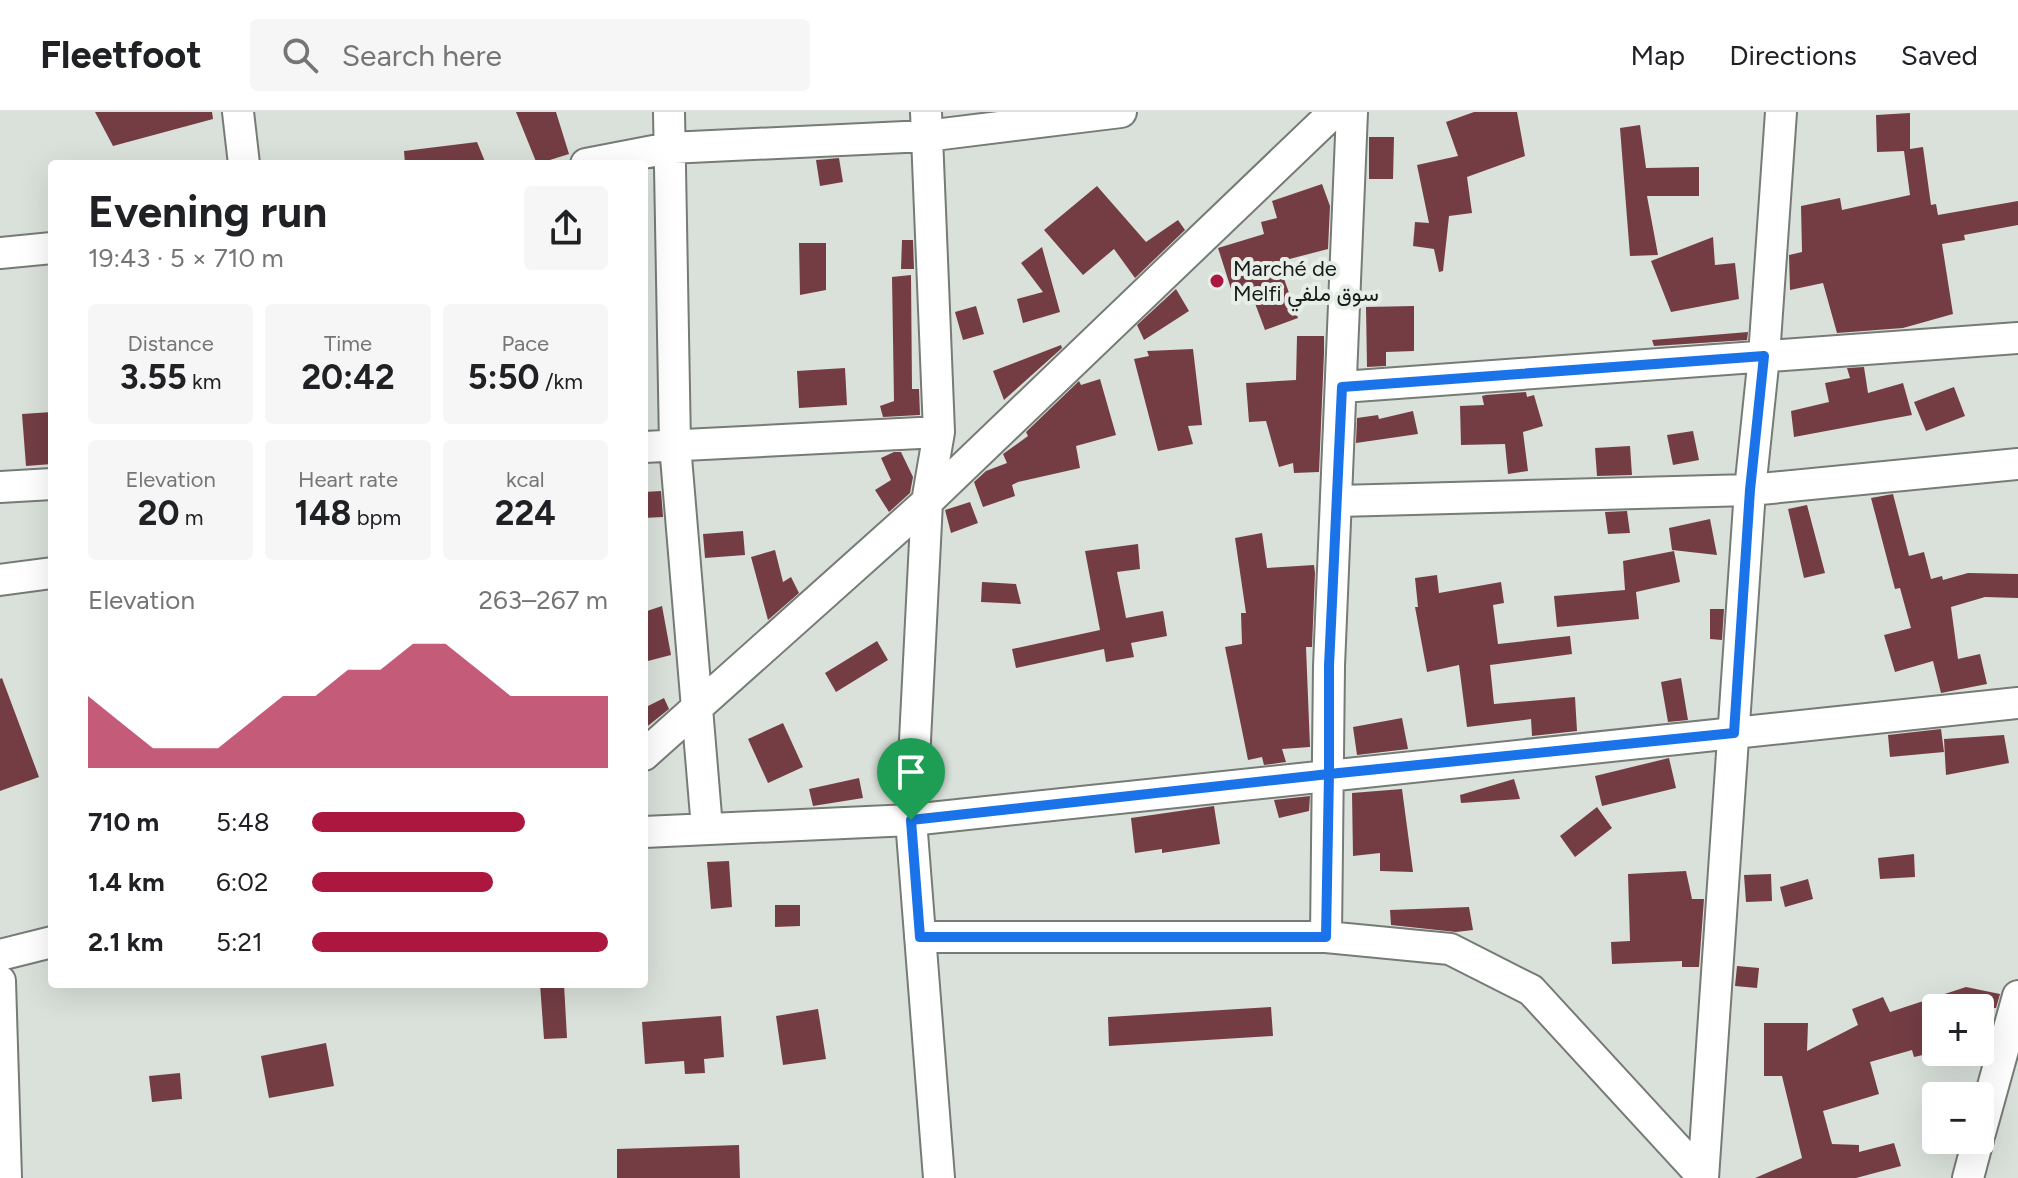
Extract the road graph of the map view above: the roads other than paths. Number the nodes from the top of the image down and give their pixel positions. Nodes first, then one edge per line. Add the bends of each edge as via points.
1 (238, 112) edge
2 (669, 112) edge
3 (1121, 112) edge
4 (1334, 112) edge
5 (1352, 112) edge
6 (1781, 112) edge
7 (926, 124) edge
8 (669, 148) junction
9 (244, 160) edge
10 (607, 160) edge
11 (48, 248) edge
12 (0, 253) edge
13 (2018, 338) edge
14 (1764, 356) junction
15 (1342, 387) junction
16 (939, 432) junction
17 (675, 445) junction
18 (648, 447) edge
19 (2018, 464) edge
20 (48, 484) edge
21 (0, 487) edge
22 (1750, 490) junction
23 (1338, 501) junction
24 (927, 502) junction
25 (48, 574) edge
26 (0, 580) edge
27 (2018, 703) edge
28 (698, 707) junction
29 (1734, 733) junction
30 (648, 751) edge
31 (1329, 774) junction
32 (911, 820) junction
33 (707, 828) junction
34 (648, 832) edge
35 (920, 937) junction
36 (1326, 937) junction
37 (48, 943) edge
38 (0, 955) edge
39 (0, 981) edge
40 (2018, 996) edge
41 (1994, 1083) edge
42 (1974, 1154) edge
43 (6, 1178) edge
44 (939, 1178) edge
45 (1703, 1178) edge
46 (1968, 1178) edge

1 - 9 street
2 - 8 street
3 - 7 street
4 - 24 street
5 - 15 street
6 - 14 street
7 - 8 street
7 - 16 street
8 - 10 street
8 - 17 street
11 - 12 street
13 - 14 street
14 - 15 street
14 - 22 street
15 - 23 street
16 - 17 street
16 - 24 street
17 - 18 street
17 - 28 street
19 - 22 street
20 - 21 street
22 - 23 street
22 - 29 street
23 - 31 street
24 - 28 street
24 - 32 street
25 - 26 street
27 - 29 street
28 - 30 street
28 - 33 street
29 - 31 street
29 - 45 street
31 - 32 street
31 - 36 street
32 - 33 street
32 - 35 street
33 - 34 street
35 - 36 street
35 - 44 street
36 - 45 street via 1450,949 1531,990
37 - 38 street
39 - 43 street
40 - 41 street
42 - 46 street

